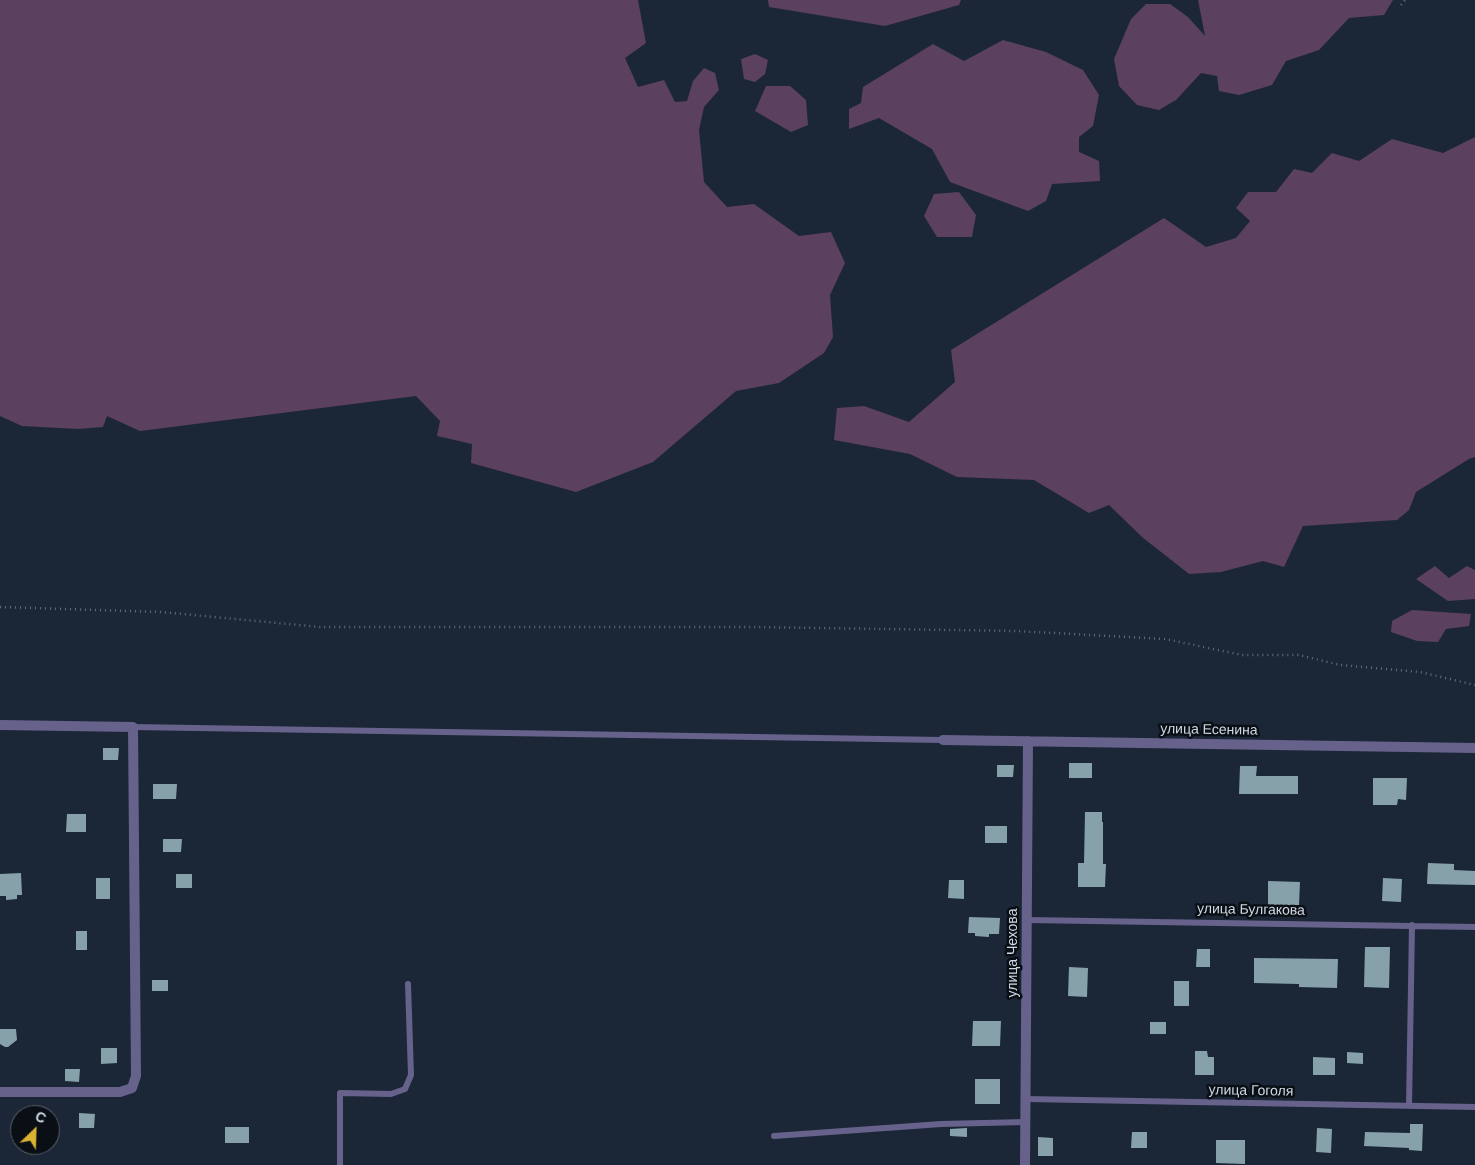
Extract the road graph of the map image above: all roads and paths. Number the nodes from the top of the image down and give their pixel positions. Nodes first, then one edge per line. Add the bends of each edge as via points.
1 (1405, 0) edge
2 (1401, 4) dead end
3 (0, 607) edge
4 (1475, 685) edge
5 (0, 725) edge
6 (133, 727) junction
7 (943, 740) joint
8 (1028, 741) junction
9 (1475, 748) edge
10 (1027, 920) junction
11 (1412, 925) junction
12 (1475, 927) edge
13 (408, 984) dead end
14 (0, 1092) edge
15 (1026, 1099) junction
16 (1409, 1106) junction
17 (1475, 1107) edge
18 (1026, 1122) junction
19 (774, 1136) dead end
20 (340, 1165) edge
21 (1026, 1165) edge

1 - 2 path
3 - 4 path via 161,612 320,626 752,627 1037,632 1165,639 1242,655 1299,655 1340,665 1420,672
5 - 6 street
6 - 7 lane
6 - 14 street via 136,1076 132,1088 120,1092
7 - 8 street, улица Есенина
8 - 9 street, улица Есенина
8 - 10 street, улица Чехова
10 - 11 lane, улица Булгакова
10 - 15 street, улица Чехова
11 - 12 lane, улица Булгакова
11 - 16 lane
13 - 20 lane via 410,1075 406,1089 391,1094 340,1093
15 - 16 lane, улица Гоголя
15 - 18 street, улица Чехова
16 - 17 lane, улица Гоголя
18 - 19 lane via 941,1124
18 - 21 street, улица Чехова

